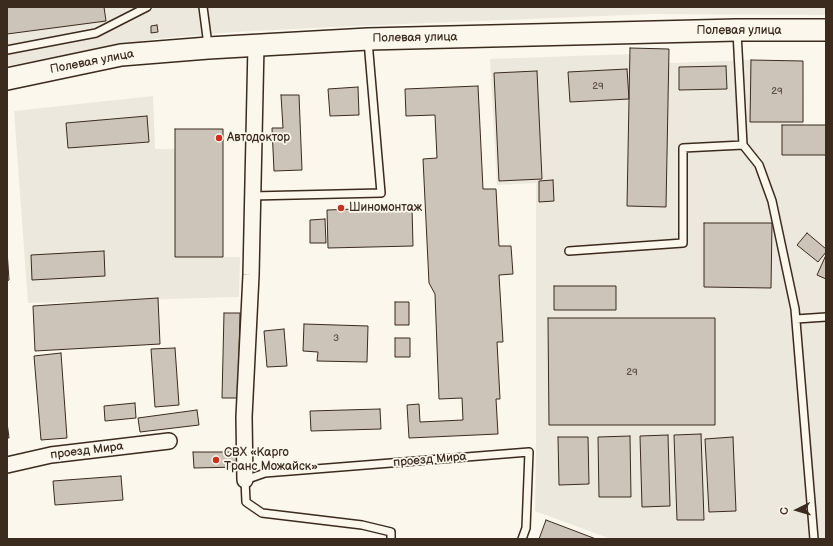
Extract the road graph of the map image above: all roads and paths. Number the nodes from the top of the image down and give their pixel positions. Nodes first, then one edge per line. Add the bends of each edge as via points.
1 (147, 7) edge
2 (203, 7) edge
3 (736, 30) junction
4 (826, 30) edge
5 (368, 39) junction
6 (256, 45) junction
7 (208, 48) junction
8 (7, 50) edge
9 (7, 79) edge
10 (743, 145) junction
11 (252, 196) junction
12 (568, 251) dead end
13 (826, 317) edge
14 (796, 318) junction
15 (169, 441) dead end
16 (7, 465) edge
17 (245, 480) junction
18 (391, 539) edge
19 (522, 539) edge
20 (814, 539) edge

1 - 8 lane via 96,33
2 - 7 lane
3 - 4 main road, Полевая улица
3 - 5 main road, Полевая улица
3 - 10 lane
5 - 6 main road, Полевая улица
5 - 11 lane via 381,193
6 - 7 main road, Полевая улица
6 - 11 street
7 - 9 main road, Полевая улица via 121,55
10 - 12 lane via 684,148 683,243
10 - 14 lane via 760,165 772,201
11 - 17 street via 244,417
13 - 14 lane
14 - 20 lane
15 - 16 street, проезд Мира via 51,455
17 - 18 lane via 246,502 262,513 362,525 391,532
17 - 19 lane, проезд Мира via 265,473 529,452 526,528

